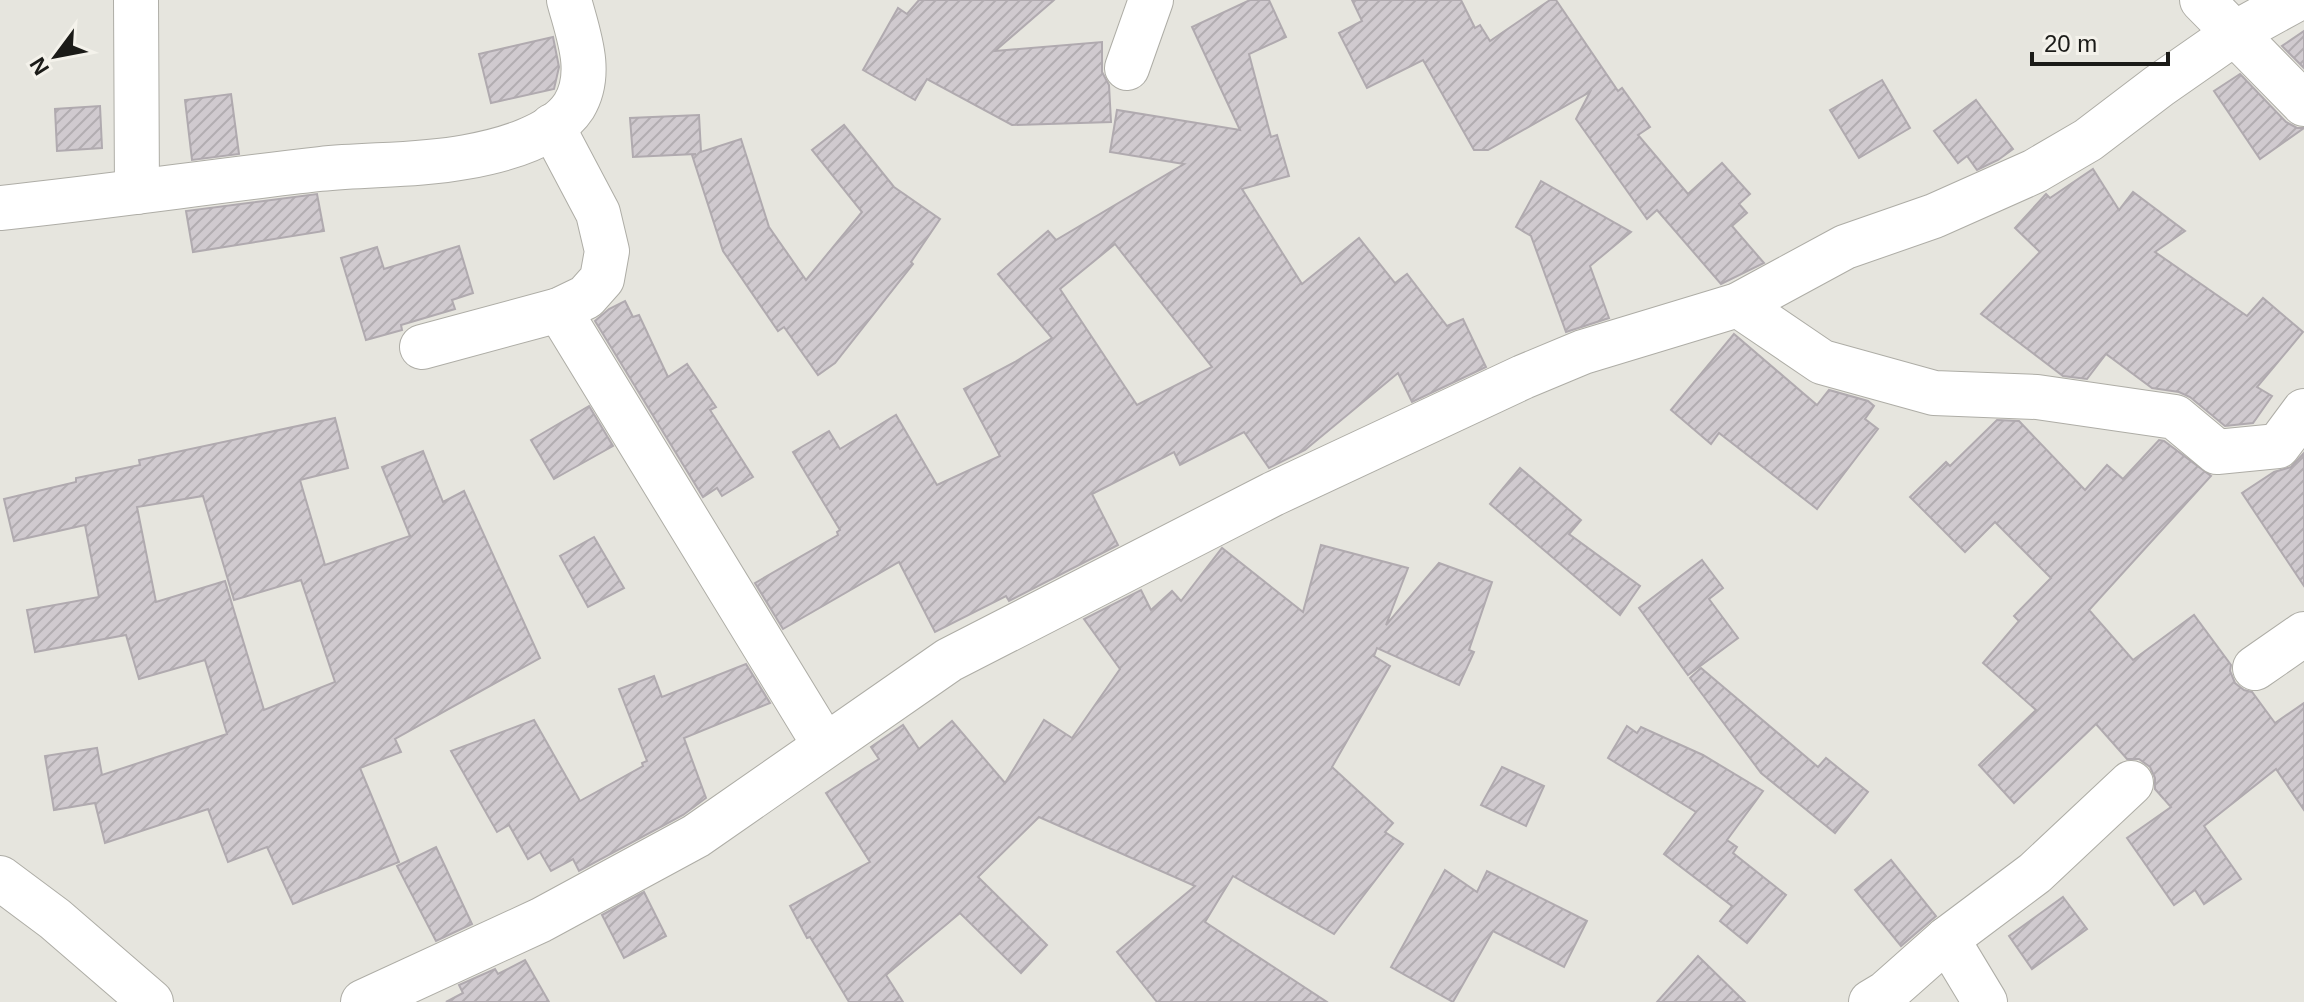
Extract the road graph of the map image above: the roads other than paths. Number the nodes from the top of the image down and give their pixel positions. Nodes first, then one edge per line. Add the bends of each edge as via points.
1 (136, 0) edge
2 (569, 0) edge
3 (1151, 0) edge
4 (2202, 0) edge
5 (2295, 0) edge
6 (2235, 33) junction
7 (1127, 68) dead end
8 (2304, 104) edge
9 (552, 126) junction
10 (137, 192) junction
11 (0, 208) edge
12 (1738, 305) junction
13 (559, 310) junction
14 (422, 347) dead end
15 (2304, 411) edge
16 (2304, 634) edge
17 (2255, 668) dead end
18 (824, 744) junction
19 (2131, 783) dead end
20 (0, 878) edge
21 (1947, 939) junction
22 (151, 1002) edge
23 (363, 1002) edge
24 (1871, 1002) edge
25 (1985, 1002) edge

1 - 10 street
2 - 9 street via 584,57 583,83 573,107
3 - 7 street
4 - 6 street
5 - 6 street
6 - 8 street
6 - 12 street via 2088,140 2035,171 1934,216 1845,247
9 - 10 street via 525,140 465,157
9 - 13 street via 598,213 607,251 602,279 586,297
10 - 11 street
12 - 15 street via 1822,362 1934,393 2037,397 2175,417 2217,452 2278,446
12 - 18 street via 1583,352 1273,494 949,660
13 - 14 street
13 - 18 street
16 - 17 street
18 - 23 street via 696,836 541,920
19 - 21 street via 2035,873
20 - 22 street
21 - 24 street
21 - 25 street

